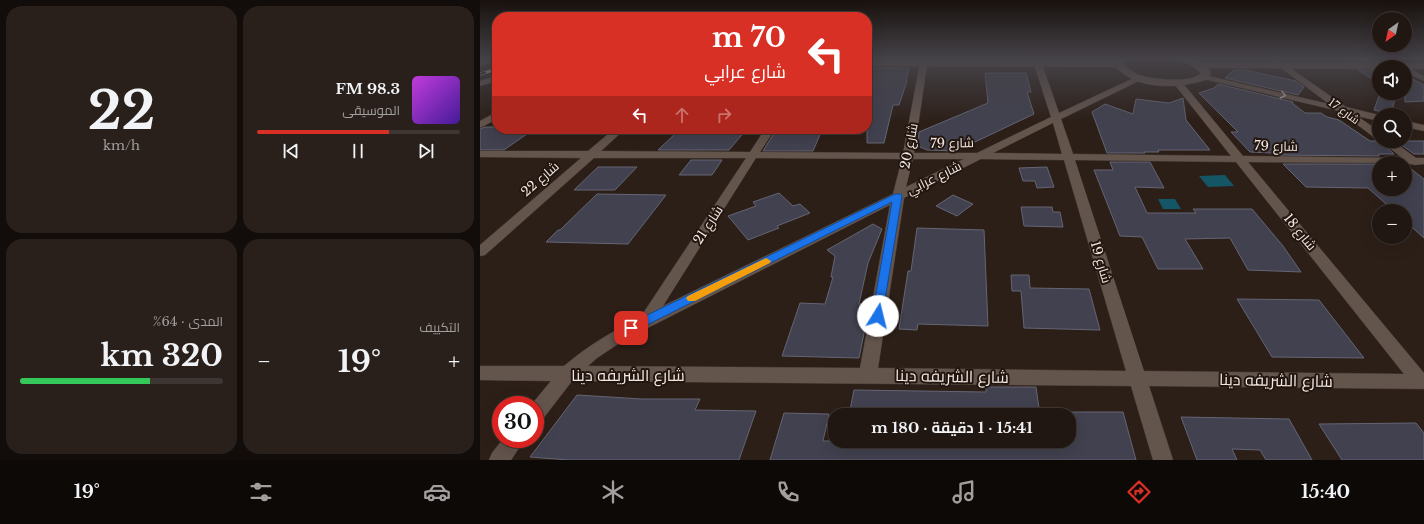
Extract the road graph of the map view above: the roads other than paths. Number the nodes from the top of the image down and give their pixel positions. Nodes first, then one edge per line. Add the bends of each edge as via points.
1 (920, 79) edge
2 (1043, 79) edge
3 (1138, 79) edge
4 (1152, 79) edge
5 (1197, 79) edge
6 (1214, 79) edge
7 (1301, 79) edge
8 (492, 80) edge
9 (1178, 83) junction
10 (480, 84) edge
11 (1340, 109) junction
12 (1372, 116) edge
13 (492, 118) edge
14 (1055, 118) junction
15 (480, 125) edge
16 (1412, 125) edge
17 (1424, 128) edge
18 (1372, 131) edge
19 (614, 134) edge
20 (767, 134) edge
21 (1398, 148) edge
22 (480, 154) edge
23 (591, 155) junction
24 (753, 156) junction
25 (978, 156) junction
26 (908, 157) junction
27 (1069, 158) junction
28 (1241, 159) junction
29 (1419, 161) edge
30 (1424, 168) edge
31 (898, 196) junction
32 (480, 252) edge
33 (645, 321) junction
34 (480, 373) edge
35 (566, 375) junction
36 (868, 375) junction
37 (1138, 379) junction
38 (1422, 382) edge
39 (544, 403) edge
40 (508, 448) edge
41 (499, 460) edge
42 (1163, 460) edge

1 - 26 street, شارع 20
2 - 14 street, شارع 19
3 - 14 street, شارع عرابي
4 - 9 street
5 - 9 street
6 -> 11 street
7 - 11 street, شارع 17
8 - 10 street
9 - 28 street, شارع 18
11 - 12 street
11 - 18 street, شارع 17
13 - 15 street
14 - 25 street, شارع عرابي
14 - 27 street, شارع 19
16 - 17 street
19 - 23 street, شارع 22
20 - 24 street, شارع 21
21 - 29 street
22 - 23 street, شارع 79
23 - 24 street, شارع 79
23 - 32 street, شارع 22
24 - 26 street, شارع 79
24 - 33 street, شارع 21
25 - 26 street, شارع 79
25 - 27 street, شارع 79
25 - 31 street, شارع عرابي
26 - 31 street, شارع 20
27 - 28 street, شارع 79
27 - 37 street, شارع 19
28 - 29 street, شارع 79
28 - 38 street, شارع 18
29 - 30 street
31 - 33 street, شارع عرابي
31 - 36 street, شارع 20
33 - 35 street, شارع عرابي via 598,349
34 - 35 street, شارع الشريفه دينا
35 - 36 street, شارع الشريفه دينا
35 - 39 street, شارع عرابي
36 - 37 street, شارع الشريفه دينا
37 - 38 street, شارع الشريفه دينا
37 - 42 street, شارع 19
40 - 41 street

